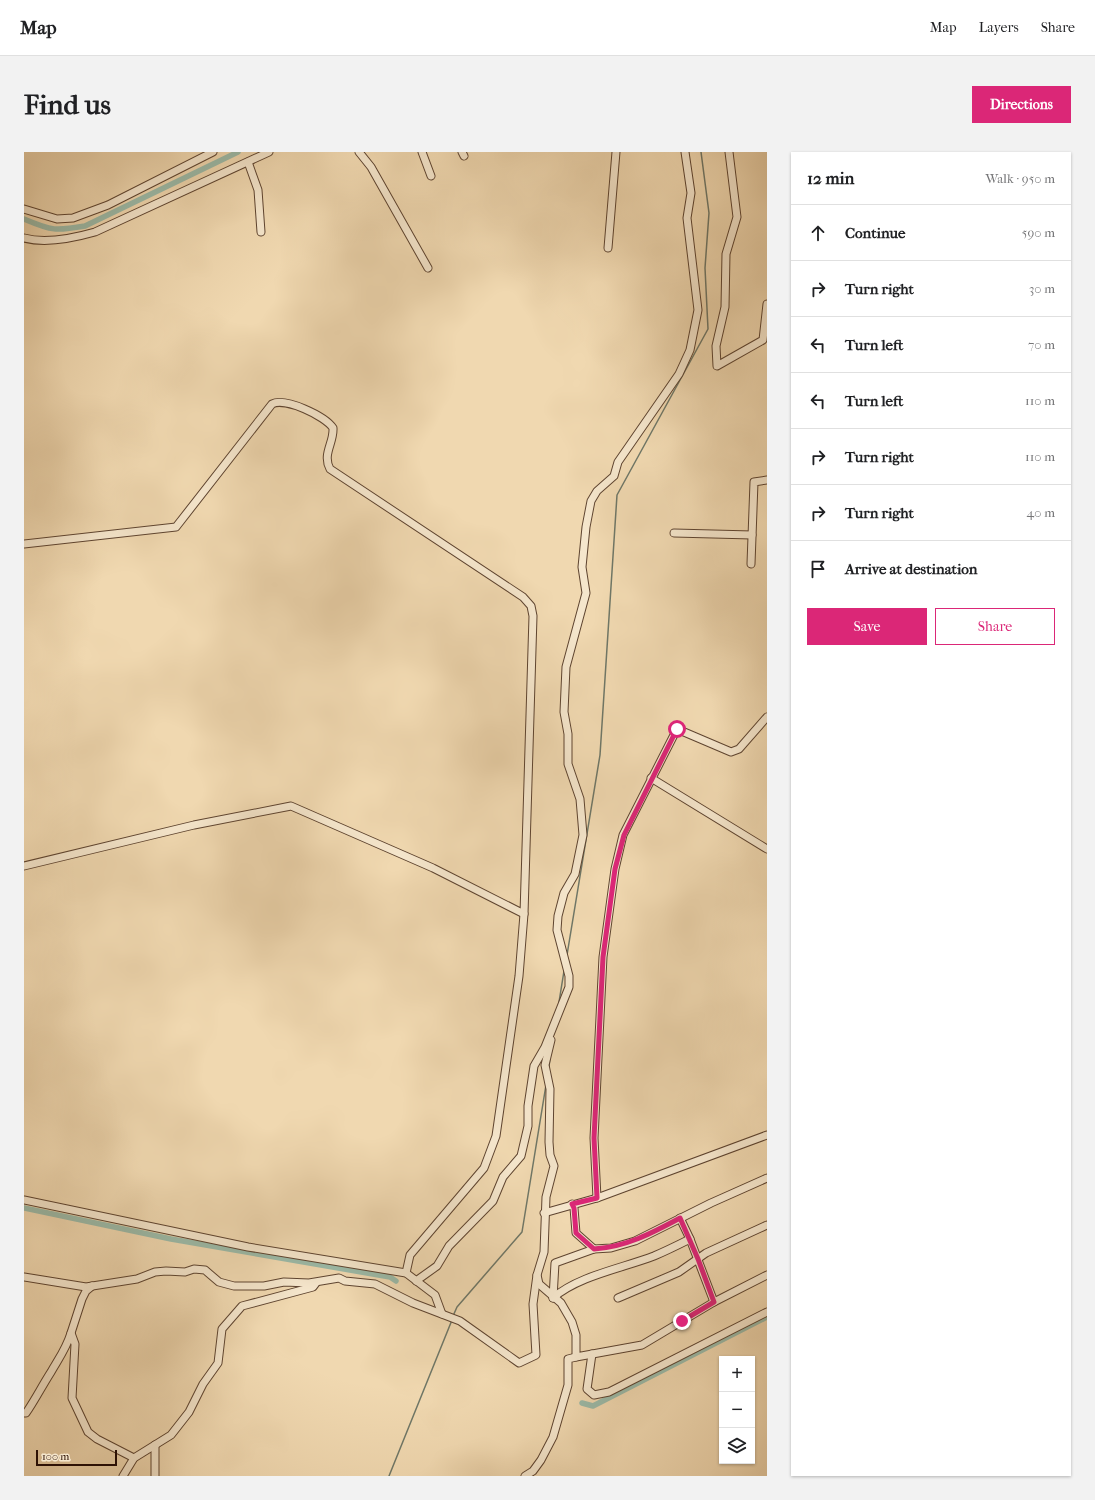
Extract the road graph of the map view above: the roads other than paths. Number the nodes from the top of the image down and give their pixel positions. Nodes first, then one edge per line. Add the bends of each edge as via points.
1 (213, 152) edge
2 (269, 152) edge
3 (359, 152) edge
4 (422, 152) edge
5 (616, 152) edge
6 (685, 152) edge
7 (729, 152) edge
8 (248, 162) junction
9 (432, 176) dead end
10 (24, 209) edge
11 (261, 232) dead end
12 (24, 238) edge
13 (608, 248) dead end
14 (428, 268) dead end
15 (767, 304) edge
16 (767, 480) edge
17 (674, 533) dead end
18 (752, 535) junction
19 (24, 544) edge
20 (751, 564) dead end
21 (767, 716) edge
22 (651, 778) junction
23 (767, 849) edge
24 (24, 866) edge
25 (524, 914) junction
26 (552, 1030) junction
27 (767, 1135) edge
28 (767, 1178) edge
29 (597, 1198) junction
30 (24, 1200) edge
31 (572, 1204) junction
32 (544, 1213) junction
33 (680, 1218) junction
34 (767, 1226) edge
35 (690, 1239) junction
36 (594, 1249) junction
37 (698, 1259) junction
38 (406, 1273) junction
39 (537, 1275) junction
40 (767, 1276) edge
41 (24, 1277) edge
42 (416, 1281) junction
43 (318, 1282) junction
44 (92, 1286) junction
45 (554, 1298) junction
46 (618, 1298) dead end
47 (714, 1302) junction
48 (767, 1312) edge
49 (442, 1314) junction
50 (71, 1333) junction
51 (592, 1354) junction
52 (576, 1357) junction
53 (24, 1413) edge
54 (155, 1445) junction
55 (134, 1458) junction
56 (123, 1476) edge
57 (155, 1476) edge
58 (525, 1476) edge

1 - 10 street via 108,205 73,218 57,218
2 - 8 street
3 - 14 street via 371,167
4 - 9 street
5 - 13 street
6 - 26 street via 691,193 687,218 698,310 690,350 679,374 618,462 614,476 598,491 592,501 586,527 582,567 586,593 566,667 564,712 568,734 568,764 580,799 583,835 575,874 564,893 558,916 557,930 569,976 569,987
7 - 15 street via 737,217 726,254 725,307 716,346 717,366 763,340
8 - 11 street via 258,190
8 - 12 street via 95,232 46,240
16 - 18 street via 754,482
17 - 18 street
18 - 20 street
19 - 25 street via 176,527 272,404 277,401 285,402 323,418 333,428 334,434 326,462 330,469 523,597 531,606 533,616
21 - 22 street via 739,749 732,752 677,729
22 - 23 street
22 - 29 street via 624,835 615,869 603,957 594,1138
24 - 25 street via 194,825 291,806 432,868
25 - 38 street via 519,976 496,1136 484,1168 410,1255
26 - 32 street via 545,1065 550,1089 550,1155 554,1166
26 - 42 street via 534,1066 528,1126 521,1156 503,1177 493,1201 449,1246 438,1266
27 - 29 street
28 - 33 street
29 - 31 street
30 - 38 street via 241,1246
31 - 32 street
31 - 36 street via 576,1233
32 - 39 street via 544,1252
33 - 35 street
33 - 36 street via 635,1241 611,1248
34 - 37 street
35 - 37 street
35 - 45 street via 655,1256 586,1280
36 - 45 street via 555,1263
37 - 46 street via 679,1272
37 - 47 street
38 - 42 street
39 - 45 street via 539,1284
39 - 49 street via 533,1304 536,1355 519,1363 460,1321
40 - 47 street
41 - 44 street
42 - 49 street via 435,1295
43 - 44 street via 234,1286 219,1282 205,1270 194,1269 185,1272 155,1272 137,1279
43 - 49 street via 339,1278 375,1284
43 - 54 street via 314,1287 242,1306 222,1329 218,1363 203,1384 189,1412 171,1435
44 - 50 street via 86,1291
45 - 52 street via 561,1303 572,1322 576,1335
47 - 51 street via 642,1345
48 - 51 street via 610,1392 594,1395 586,1389
50 - 53 street via 64,1352 37,1398
50 - 55 street via 75,1344 72,1398 85,1429 97,1439
51 - 52 street
52 - 58 street via 568,1359 568,1384 550,1443 537,1465
54 - 55 street
54 - 57 street
55 - 56 street

